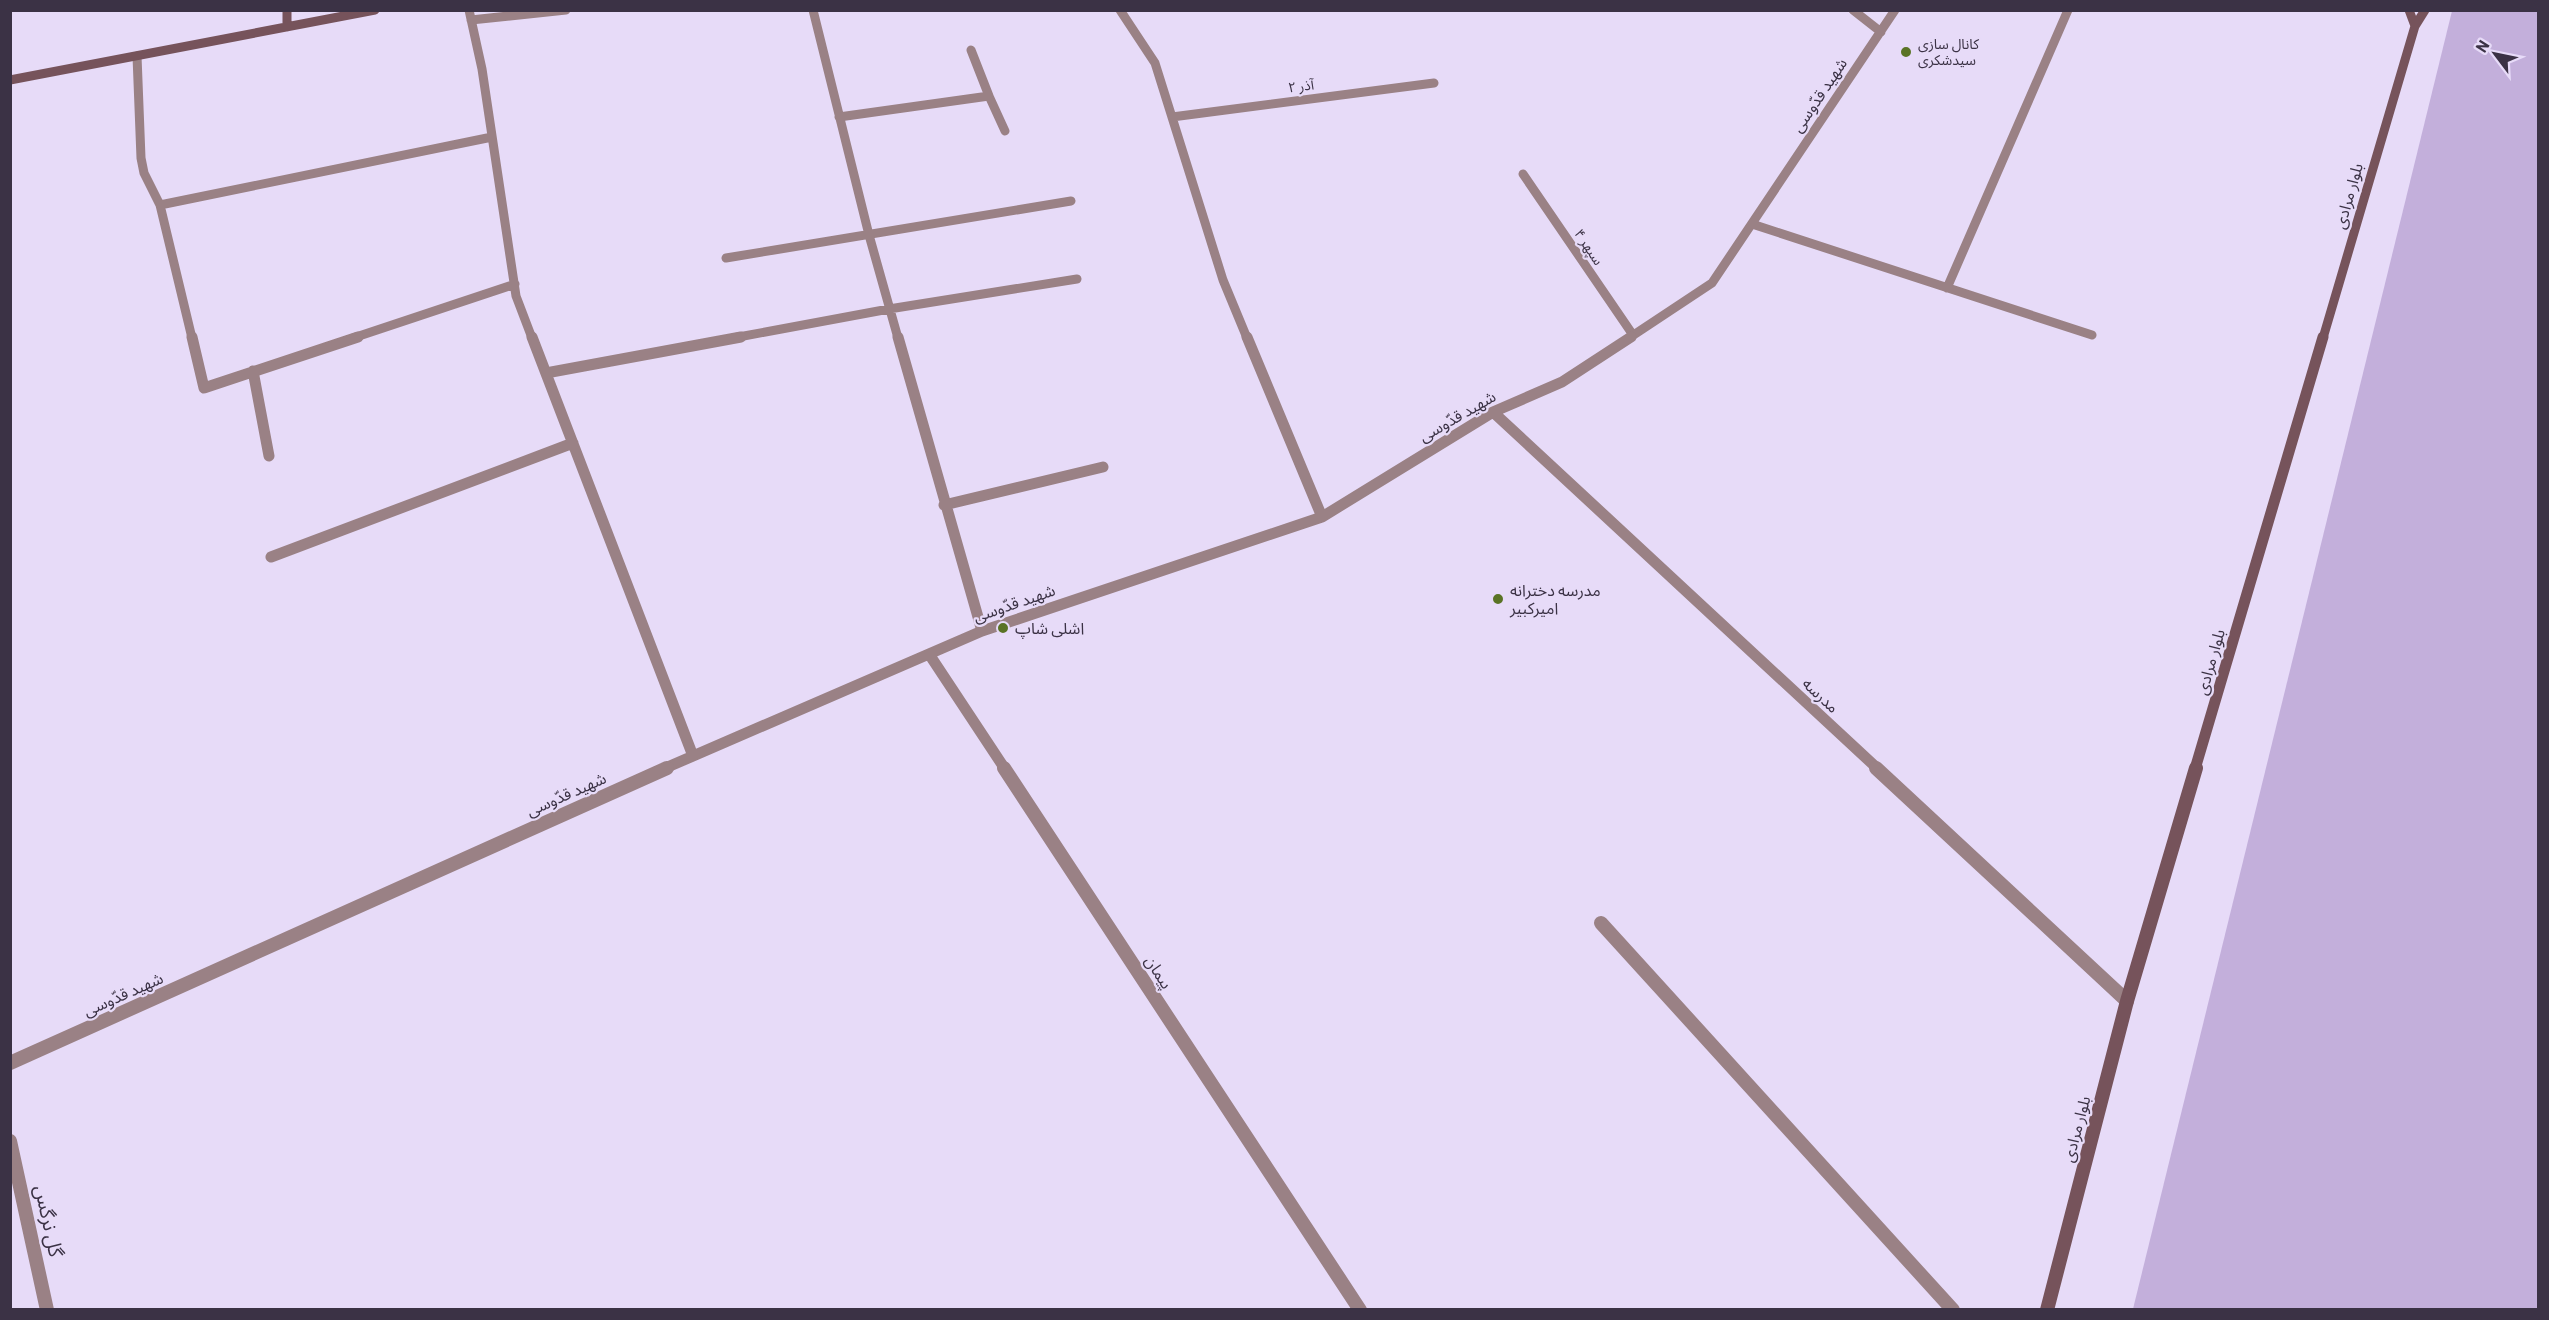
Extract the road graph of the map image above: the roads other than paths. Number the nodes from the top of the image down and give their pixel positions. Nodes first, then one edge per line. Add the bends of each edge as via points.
1 (287, 10) edge
2 (375, 10) edge
3 (566, 10) edge
4 (813, 10) edge
5 (1120, 10) edge
6 (1853, 10) edge
7 (1895, 10) edge
8 (2068, 10) edge
9 (2409, 10) edge
10 (2425, 10) edge
11 (470, 15) edge
12 (2415, 26) junction
13 (287, 27) junction
14 (1881, 32) junction
15 (971, 50) dead end
16 (137, 56) junction
17 (10, 80) edge
18 (1434, 83) dead end
19 (989, 96) junction
20 (839, 117) junction
21 (1172, 117) junction
22 (1005, 131) dead end
23 (492, 137) junction
24 (1523, 174) dead end
25 (1071, 201) dead end
26 (160, 205) junction
27 (1752, 224) junction
28 (869, 235) junction
29 (726, 258) dead end
30 (1077, 279) dead end
31 (514, 284) junction
32 (1947, 288) junction
33 (889, 309) junction
34 (1633, 335) junction
35 (2092, 335) dead end
36 (253, 371) junction
37 (546, 373) junction
38 (1492, 412) junction
39 (573, 443) junction
40 (269, 456) dead end
41 (1103, 466) dead end
42 (944, 505) junction
43 (1322, 517) junction
44 (271, 557) dead end
45 (982, 631) junction
46 (928, 654) junction
47 (693, 756) junction
48 (1601, 923) dead end
49 (2127, 1001) junction
50 (10, 1063) edge
51 (10, 1142) edge
52 (46, 1310) edge
53 (1360, 1310) edge
54 (1953, 1310) edge
55 (2046, 1310) edge

1 - 13 street
2 - 13 street
3 - 11 street
4 - 20 street
5 - 21 street via 1155,63
6 - 14 street
7 - 14 street, شهید قدّوسی
8 - 32 street
9 - 12 street
10 - 12 street, بلوار مرادی
11 - 23 street
12 - 49 street, بلوار مرادی
13 - 16 street
14 - 27 street, شهید قدّوسی
15 - 19 street
16 - 17 street
16 - 26 street via 141,158
18 - 21 street, آذر ۲
19 - 20 street
19 - 22 street
20 - 28 street
21 - 43 street via 1223,280
23 - 26 street
23 - 31 street
24 - 34 street, سپهر ۴
25 - 28 street
26 - 36 street via 204,388
27 - 32 street
27 - 34 street, شهید قدّوسی via 1712,283
28 - 29 street
28 - 33 street
30 - 33 street
31 - 36 street
31 - 37 street
32 - 35 street
33 - 37 street
33 - 42 street
34 - 38 street, شهید قدّوسی via 1562,382
36 - 40 street
37 - 39 street
38 - 43 street, شهید قدّوسی
38 - 49 street, مدرسه
39 - 44 street
39 - 47 street
41 - 42 street
42 - 45 street
43 - 45 street, شهید قدّوسی
45 - 46 street, شهید قدّوسی
46 - 47 street, شهید قدّوسی
46 - 53 street, پیمان
47 - 50 street, شهید قدّوسی
48 - 54 street
49 - 55 street, بلوار مرادی
51 - 52 street, گل نرگس

